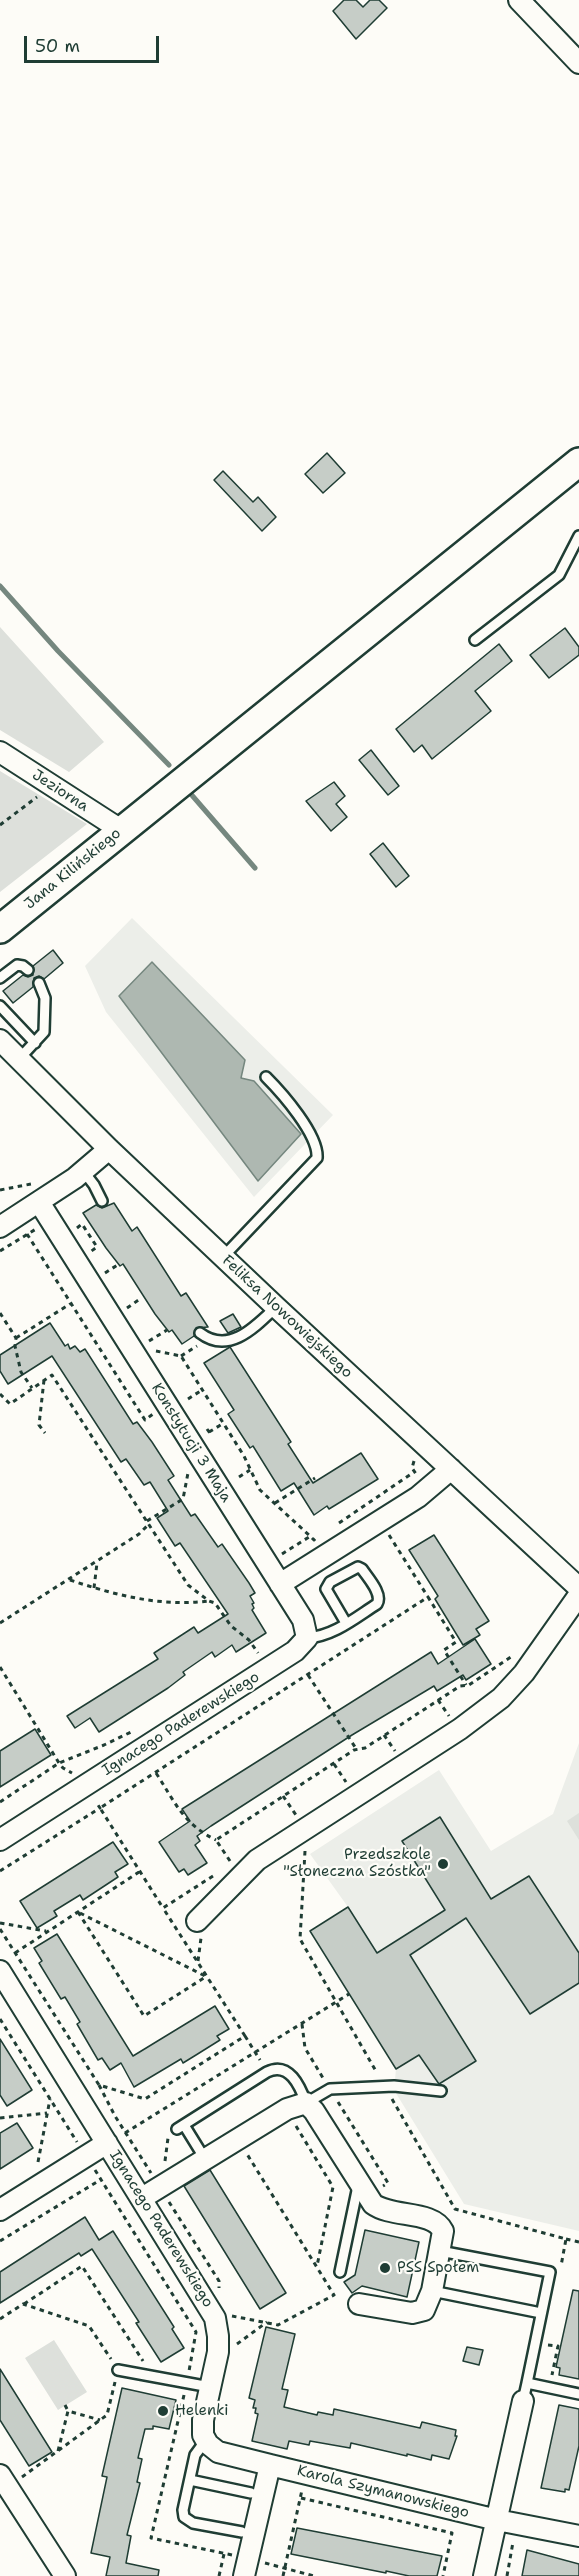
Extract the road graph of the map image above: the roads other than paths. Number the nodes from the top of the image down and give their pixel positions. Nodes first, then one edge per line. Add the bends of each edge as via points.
1 (519, 0) edge
2 (579, 63) edge
3 (579, 462) edge
4 (579, 536) edge
5 (475, 640) dead end
6 (0, 752) edge
7 (121, 830) junction
8 (0, 929) edge
9 (28, 970) dead end
10 (0, 978) edge
11 (39, 983) dead end
12 (0, 1005) edge
13 (0, 1040) edge
14 (35, 1043) junction
15 (19, 1059) junction
16 (266, 1077) dead end
17 (109, 1149) junction
18 (84, 1172) junction
19 (102, 1201) dead end
20 (39, 1202) junction
21 (0, 1227) edge
22 (223, 1257) junction
23 (276, 1306) junction
24 (200, 1333) dead end
25 (451, 1470) junction
26 (280, 1584) junction
27 (579, 1588) edge
28 (579, 1595) edge
29 (346, 1623) junction
30 (307, 1638) junction
31 (0, 1840) edge
32 (197, 1921) dead end
33 (0, 1971) edge
34 (441, 2091) dead end
35 (297, 2106) junction
36 (107, 2143) junction
37 (205, 2159) junction
38 (368, 2186) junction
39 (142, 2198) junction
40 (0, 2210) edge
41 (440, 2251) junction
42 (340, 2272) dead end
43 (432, 2291) junction
44 (359, 2304) dead end
45 (541, 2313) junction
46 (118, 2370) road end
47 (210, 2387) junction
48 (528, 2390) junction
49 (579, 2394) edge
50 (206, 2440) junction
51 (270, 2465) junction
52 (8, 2479) edge
53 (190, 2480) junction
54 (250, 2493) dead end
55 (497, 2520) junction
56 (242, 2532) dead end
57 (579, 2536) edge
58 (246, 2567) edge
59 (65, 2576) edge
60 (484, 2576) edge

1 - 2 street
3 - 7 main road, Jana Kilińskiego
4 - 5 lane via 559,576
6 - 7 street, Jeziorna
7 - 8 main road, Jana Kilińskiego
9 - 10 lane via 17,965
11 - 14 lane via 45,998 45,1028
12 - 14 lane
13 - 15 street, Feliksa Nowowiejskiego
14 - 15 lane
15 - 17 street, Feliksa Nowowiejskiego
16 - 22 lane via 299,1118 317,1149 317,1158
17 - 18 street
17 - 22 street, Feliksa Nowowiejskiego
18 - 19 lane
18 - 20 street
20 - 21 street
20 - 26 street, Konstytucji 3 Maja
22 - 23 street, Feliksa Nowowiejskiego
23 - 24 lane via 238,1338 221,1342
23 - 25 street, Feliksa Nowowiejskiego
25 - 26 street via 418,1497
25 - 27 street, Feliksa Nowowiejskiego
26 - 30 street via 306,1626
28 - 32 street via 524,1673 501,1698 460,1729 257,1860
29 - 29 lane via 380,1600 358,1567 330,1582 326,1589
29 - 30 lane via 324,1635
30 - 31 street, Ignacego Paderewskiego via 295,1652
33 - 36 street, Ignacego Paderewskiego
34 - 35 lane via 384,2085 330,2089
35 - 37 street
35 - 37 lane via 297,2084 289,2073 278,2068 267,2073 180,2127
35 - 38 street via 314,2111
36 - 39 street, Ignacego Paderewskiego
36 - 40 street
37 - 39 street
38 - 41 street via 373,2204 381,2209 438,2223 444,2235
38 - 42 lane
39 - 47 street, Ignacego Paderewskiego via 215,2318 218,2344
41 - 43 street
41 - 45 lane via 550,2272
43 - 44 street via 427,2307 416,2313
43 - 45 lane
45 - 48 lane
46 - 47 lane
47 - 50 street, Ignacego Paderewskiego via 203,2420
48 - 49 lane
48 - 55 street
50 - 51 street via 218,2452
50 - 53 lane via 197,2450
51 - 55 street, Karola Szymanowskiego
51 - 58 street
52 - 59 street
53 - 54 lane
53 - 56 lane via 183,2510 185,2519
55 - 57 street, Karola Szymanowskiego
55 - 60 street

